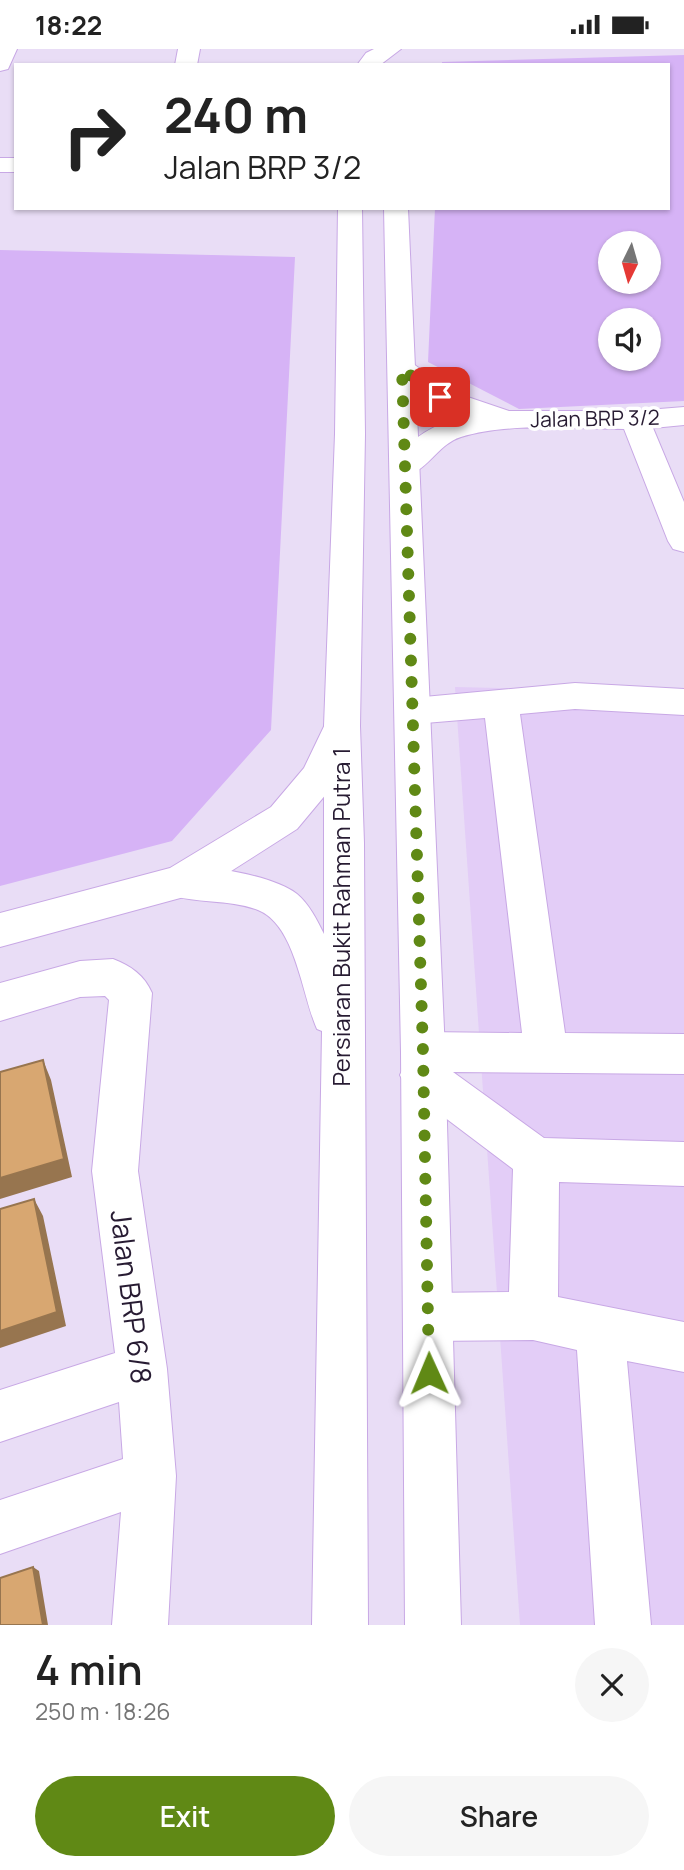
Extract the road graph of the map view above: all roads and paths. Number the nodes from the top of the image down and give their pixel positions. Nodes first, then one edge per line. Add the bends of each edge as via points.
1 (6, 49) edge
2 (390, 49) edge
3 (370, 63) edge
4 (0, 64) edge
5 (350, 210) edge
6 (396, 210) edge
7 (402, 369) junction
8 (684, 416) edge
9 (506, 420) junction
10 (635, 420) junction
11 (405, 467) junction
12 (684, 541) edge
13 (684, 702) edge
14 (501, 703) junction
15 (413, 711) junction
16 (342, 726) junction
17 (181, 883) junction
18 (0, 930) edge
19 (0, 1002) edge
20 (342, 1048) junction
21 (546, 1052) junction
22 (684, 1054) edge
23 (422, 1064) junction
24 (536, 1159) junction
25 (684, 1164) edge
26 (533, 1316) junction
27 (428, 1317) junction
28 (600, 1331) junction
29 (684, 1347) edge
30 (142, 1369) junction
31 (0, 1416) edge
32 (150, 1476) junction
33 (0, 1527) edge
34 (140, 1625) edge
35 (340, 1625) edge
36 (433, 1625) edge
37 (623, 1625) edge

1 - 4 main road
2 - 3 main road
5 - 16 main road, Persiaran Bukit Rahman Putra 1
6 - 7 main road
7 - 9 main road, Jalan BRP 3/2 via 440,397
7 - 11 main road
8 - 10 main road, Jalan BRP 3/2
9 - 10 main road, Jalan BRP 3/2
9 - 11 main road, Jalan BRP 3/2 via 452,429 430,441
10 - 12 main road
11 - 15 main road
13 - 14 main road via 575,696
14 - 15 main road
14 - 21 main road
15 - 23 main road
16 - 17 main road via 319,777 284,818
16 - 20 main road, Persiaran Bukit Rahman Putra 1
17 - 18 main road
17 - 20 main road via 271,897 290,913 309,944
19 - 30 main road, Jalan BRP 6/8 via 80,979 113,977 131,993 115,1171
20 - 35 main road, Persiaran Bukit Rahman Putra 1
21 - 22 main road
21 - 23 main road
23 - 24 main road
23 - 27 main road
24 - 25 main road
24 - 26 main road
26 - 27 main road
26 - 28 main road
27 - 36 main road
28 - 29 main road
28 - 37 main road
30 - 31 main road
30 - 32 main road, Jalan BRP 6/8
32 - 33 main road
32 - 34 main road, Jalan BRP 6/8

